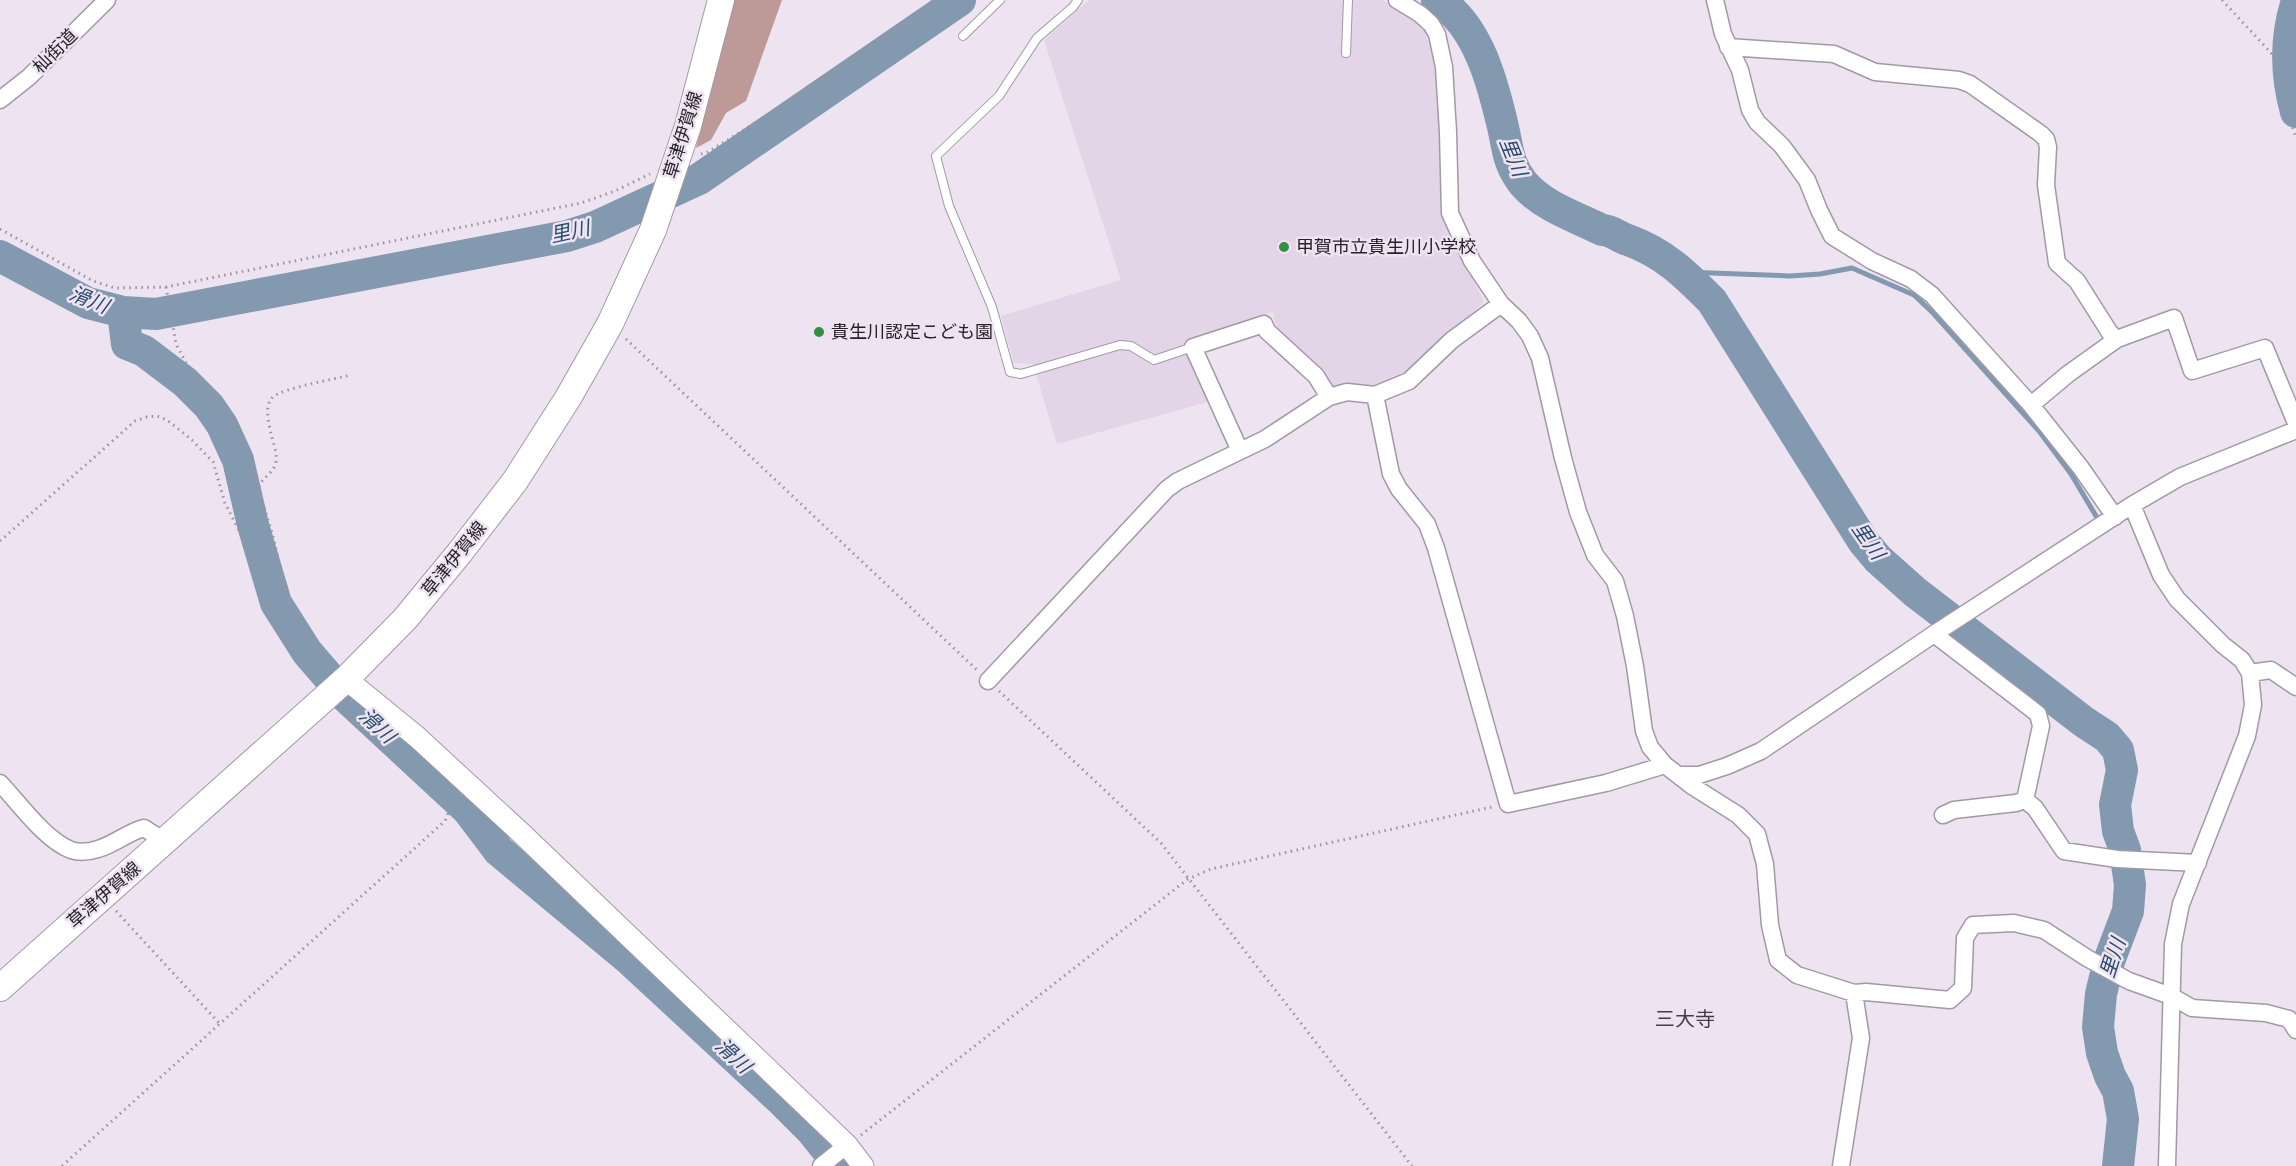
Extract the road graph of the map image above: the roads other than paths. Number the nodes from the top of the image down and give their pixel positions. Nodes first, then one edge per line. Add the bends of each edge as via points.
1 (107, 0) edge
2 (721, 0) edge
3 (1000, 0) edge
4 (1078, 0) edge
5 (1348, 0) edge
6 (1397, 0) edge
7 (1715, 0) edge
8 (963, 36) dead end
9 (1728, 47) junction
10 (1346, 53) dead end
11 (0, 100) edge
12 (1501, 304) junction
13 (2117, 339) junction
14 (1193, 347) junction
15 (1375, 395) junction
16 (1329, 397) junction
17 (2031, 405) junction
18 (2296, 423) edge
19 (2296, 430) edge
20 (1240, 452) junction
21 (2132, 505) junction
22 (2115, 516) junction
23 (1937, 632) junction
24 (2250, 673) junction
25 (988, 681) road end
26 (2296, 687) edge
27 (336, 688) junction
28 (1665, 765) junction
29 (1680, 775) junction
30 (0, 783) edge
31 (2025, 800) junction
32 (1943, 814) dead end
33 (166, 842) junction
34 (2198, 863) junction
35 (0, 988) edge
36 (1854, 993) junction
37 (2171, 996) junction
38 (2294, 1021) edge
39 (842, 1149) junction
40 (820, 1166) edge
41 (863, 1166) edge
42 (1841, 1166) edge
43 (2167, 1166) edge

1 - 11 street, 杣街道
2 - 27 main road, 草津伊賀線 via 688,126 653,230 610,324 515,481 405,619
3 - 8 lane
4 - 14 lane via 1037,38 999,96 936,156 949,206 992,307 1010,372 1022,374 1120,345 1131,346 1154,360
5 - 10 lane
6 - 12 street via 1420,14 1437,34 1444,78 1450,213 1472,261
7 - 9 street
9 - 13 street via 1834,54 1875,72 1959,80 2041,134 2048,147 2046,185 2057,263 2077,280
9 - 17 street via 1740,70 1750,110 1807,180 1832,236 1911,279 1932,295
12 - 15 street via 1452,340 1409,381
12 - 28 street via 1530,336 1540,358 1578,512 1595,555 1615,581 1625,616 1644,731 1650,747
13 - 17 street
13 - 18 street via 2174,318 2192,371 2265,348
14 - 16 street via 1264,324 1316,375
14 - 20 street
15 - 16 street via 1347,392
15 - 28 street via 1391,474 1427,524 1436,548 1508,804 1606,783
16 - 20 street
17 - 22 street
19 - 21 street via 2180,477
20 - 25 street via 1167,489
21 - 22 street
21 - 24 street via 2161,575 2177,599 2242,660
22 - 23 street
23 - 29 street via 1761,752 1699,776
23 - 31 street via 2038,714 2041,726
24 - 26 street via 2271,670
24 - 34 street via 2253,705 2247,736
27 - 33 main road, 草津伊賀線
27 - 39 street via 417,737 520,832
28 - 29 street
29 - 36 street via 1738,815 1757,834 1778,960 1797,975
30 - 33 street via 58,843 72,850 100,849 144,828
31 - 32 street
31 - 34 street via 2064,850 2117,859
33 - 35 main road, 草津伊賀線
34 - 37 street via 2181,904 2173,944
36 - 37 street via 1950,1000 1963,988 1965,938 1973,925 2014,922 2044,930 2128,981
36 - 42 street via 1861,1038
37 - 38 street via 2192,1008 2266,1013
37 - 43 street
39 - 40 street
39 - 41 street

